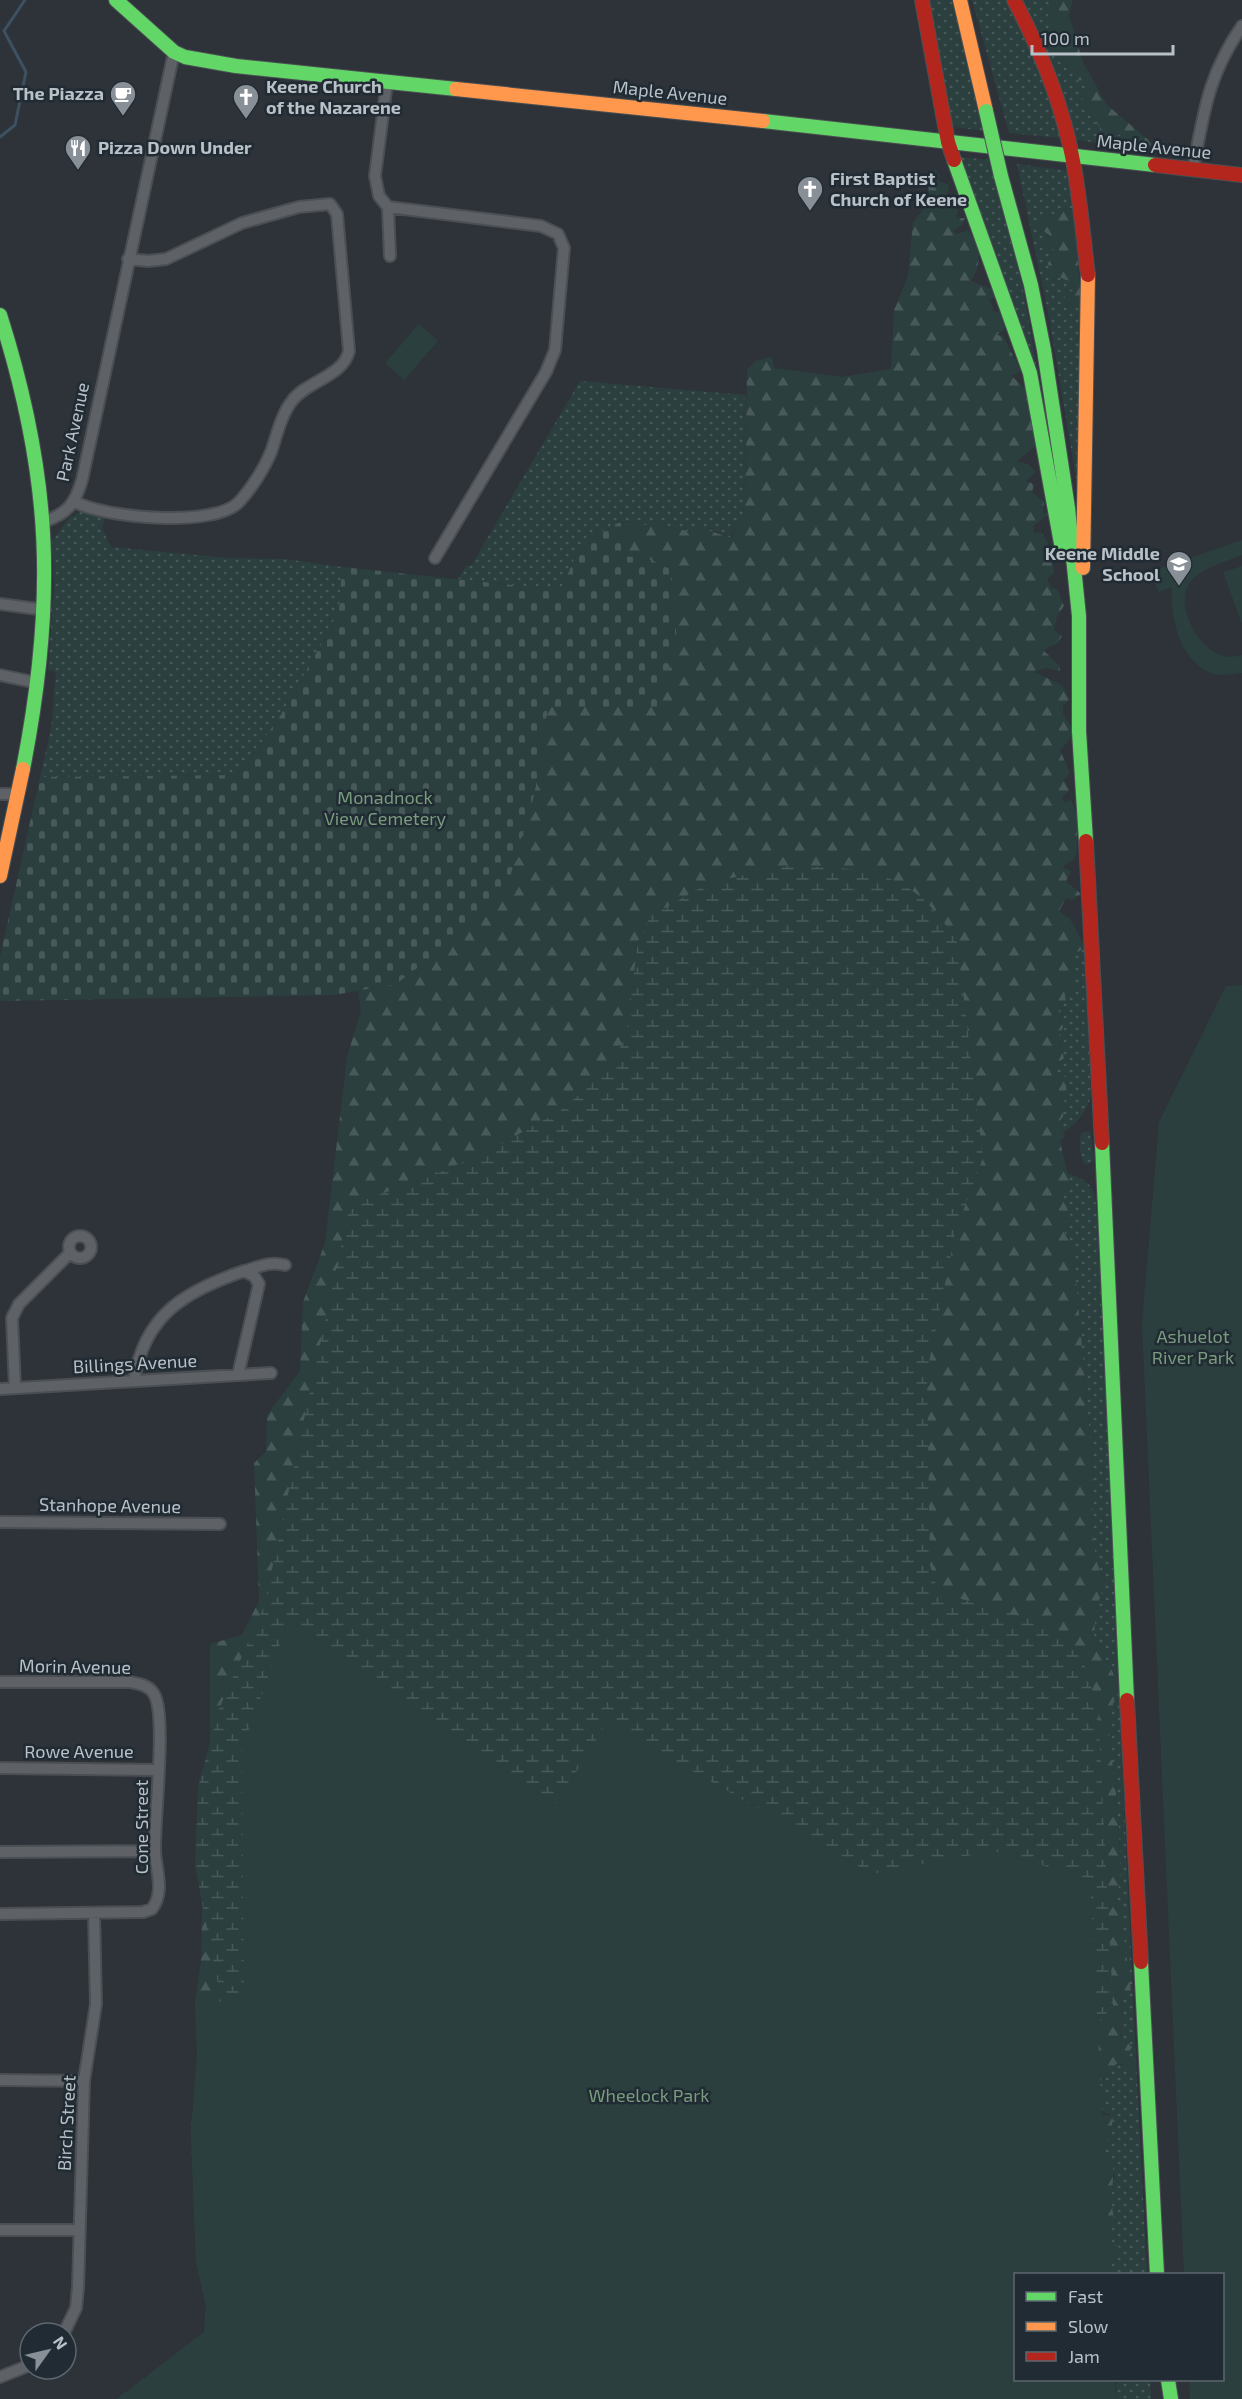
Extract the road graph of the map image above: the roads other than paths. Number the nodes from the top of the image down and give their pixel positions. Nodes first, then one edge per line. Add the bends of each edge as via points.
1 (116, 0) edge
2 (922, 0) edge
3 (960, 0) edge
4 (1014, 0) edge
5 (1242, 26) edge
6 (174, 52) junction
7 (387, 82) junction
8 (948, 142) junction
9 (1072, 156) junction
10 (1193, 169) junction
11 (1242, 175) edge
12 (388, 207) junction
13 (390, 256) dead end
14 (128, 259) junction
15 (0, 315) edge
16 (75, 502) junction
17 (43, 522) junction
18 (435, 558) dead end
19 (0, 604) edge
20 (45, 610) junction
21 (1079, 616) junction
22 (0, 675) edge
23 (38, 683) junction
24 (0, 794) edge
25 (18, 794) junction
26 (0, 876) edge
27 (70, 1252) dead end
28 (285, 1265) dead end
29 (244, 1271) junction
30 (271, 1373) dead end
31 (238, 1375) junction
32 (134, 1381) junction
33 (15, 1388) junction
34 (0, 1389) edge
35 (0, 1522) edge
36 (220, 1524) dead end
37 (0, 1682) edge
38 (149, 1688) joint
39 (0, 1768) edge
40 (158, 1770) junction
41 (155, 1851) junction
42 (0, 1852) edge
43 (94, 1913) junction
44 (0, 1914) edge
45 (0, 2080) edge
46 (84, 2081) junction
47 (0, 2230) edge
48 (79, 2230) junction
49 (1157, 2273) edge
50 (70, 2321) edge
51 (18, 2370) edge
52 (0, 2377) edge

1 - 6 main road, Maple Avenue
2 - 8 main road
3 - 21 main road, bridge via 1044,350 1068,508
4 - 9 main road via 1051,78
5 - 10 street via 1221,57 1211,82
6 - 7 main road, Maple Avenue via 236,66
6 - 14 street, Park Avenue
7 - 8 main road, Maple Avenue
7 - 12 street via 375,176 379,196
8 - 9 main road, Maple Avenue
8 - 21 main road via 1030,372 1056,522
9 - 10 main road, Maple Avenue
9 - 21 main road via 1090,314
10 - 11 main road, Maple Avenue
12 - 13 street
12 - 18 street via 541,226 558,234 564,248 555,350 546,372
14 - 16 street, Park Avenue
14 - 16 street via 166,259 242,223 296,208 330,204 337,214 349,351 344,363 290,403 270,455 233,508 170,518 89,509
15 - 17 main road via 23,391
16 - 17 street, Park Avenue via 68,511
17 - 20 main road
19 - 20 street
20 - 23 main road
21 - 49 main road via 1079,731
22 - 23 street
23 - 25 main road
24 - 25 street
25 - 26 main road
27 - 33 street via 19,1304 12,1318
28 - 29 street via 262,1264
29 - 31 street via 259,1284
29 - 32 street via 206,1284 173,1307 143,1343
30 - 31 street, Billings Avenue
31 - 32 street, Billings Avenue
32 - 33 street, Billings Avenue
33 - 34 street, Billings Avenue
35 - 36 street, Stanhope Avenue
37 - 38 street, Morin Avenue via 130,1682
38 - 40 street, Cone Street via 158,1705
39 - 40 street, Rowe Avenue
40 - 41 street, Cone Street
41 - 42 street
41 - 43 street, Cone Street via 160,1894 152,1909
43 - 44 street
43 - 46 street, Birch Street via 96,2004
45 - 46 street
46 - 48 street, Birch Street
47 - 48 street
48 - 50 street, Birch Street via 76,2308
51 - 52 street

